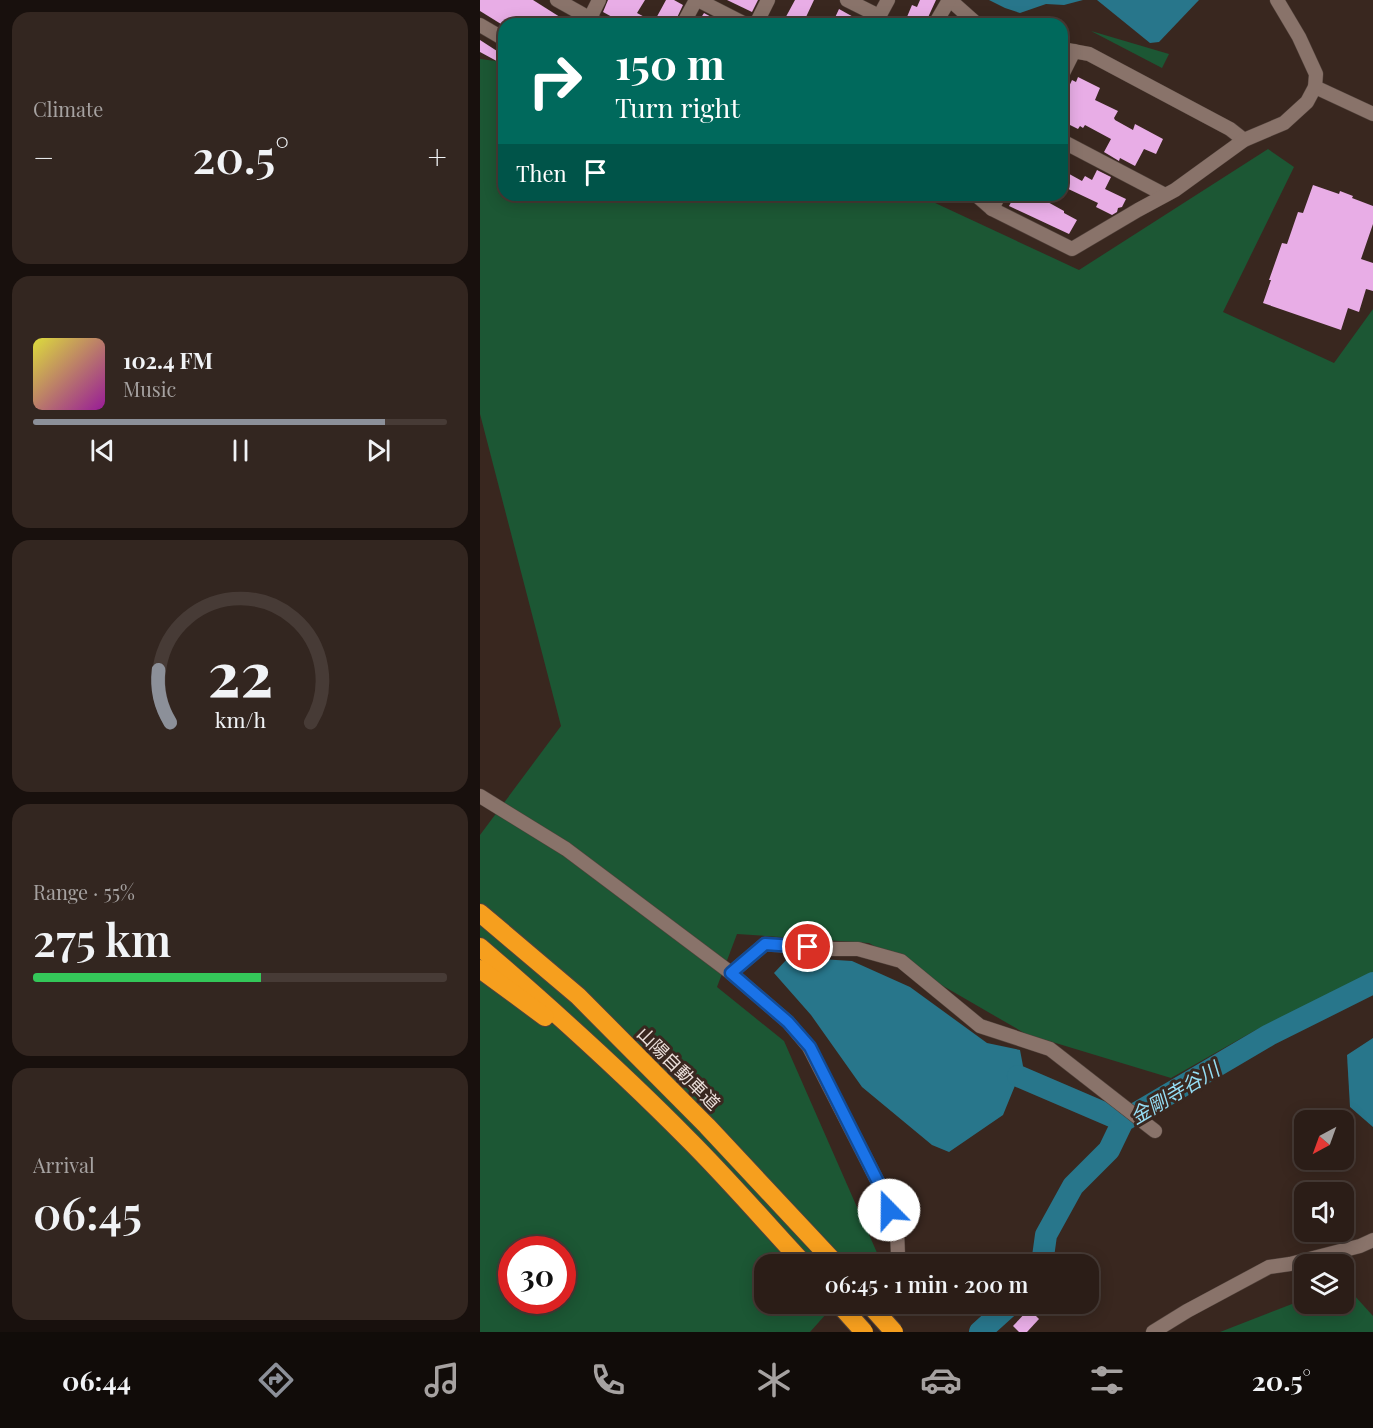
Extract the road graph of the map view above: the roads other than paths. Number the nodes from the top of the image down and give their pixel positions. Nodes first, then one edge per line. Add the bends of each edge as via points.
1 (557, 0) edge
2 (599, 0) edge
3 (697, 0) edge
4 (768, 0) edge
5 (847, 0) edge
6 (888, 0) edge
7 (950, 0) edge
8 (1276, 0) edge
9 (586, 18) edge
10 (593, 18) edge
11 (686, 18) edge
12 (733, 18) edge
13 (759, 18) edge
14 (874, 18) edge
15 (878, 18) edge
16 (939, 18) edge
17 (970, 18) edge
18 (480, 25) edge
19 (498, 36) edge
20 (1068, 50) edge
21 (1315, 87) junction
22 (1373, 114) edge
23 (1244, 140) junction
24 (1068, 144) edge
25 (1165, 195) junction
26 (983, 201) edge
27 (996, 201) edge
28 (992, 209) junction
29 (480, 796) edge
30 (480, 898) edge
31 (480, 913) edge
32 (480, 947) edge
33 (480, 969) edge
34 (731, 973) junction
35 (578, 996) junction
36 (1155, 1131) dead end
37 (690, 1141) junction
38 (1373, 1240) edge
39 (795, 1254) edge
40 (827, 1254) edge
41 (898, 1254) edge
42 (848, 1314) edge
43 (864, 1314) edge
44 (879, 1314) edge
45 (859, 1332) edge
46 (864, 1332) edge
47 (894, 1332) edge
48 (1153, 1332) edge

1 - 9 street
2 - 10 street
3 - 11 street
3 - 12 street
4 - 13 street
5 - 14 street
6 - 15 street
7 - 16 street
7 - 17 street
8 - 21 street via 1316,74
18 - 19 street
20 - 23 street via 1099,59
21 - 22 street
21 - 23 street via 1307,102 1284,123
23 - 25 street
24 - 25 street
25 - 28 street via 1072,249
26 - 28 street
27 - 28 street
29 - 34 street via 566,849
30 - 35 highway
31 - 35 highway, 山陽自動車道
32 - 37 highway
33 - 37 highway via 548,1019
34 - 36 street via 765,944 858,949 902,962 980,1026 1050,1049
34 - 41 street via 788,1022 810,1047 882,1190 897,1230
35 - 40 highway, 山陽自動車道
37 - 39 highway
38 - 48 street via 1269,1267
42 - 46 highway, bridge
43 - 45 street
44 - 47 highway, bridge

